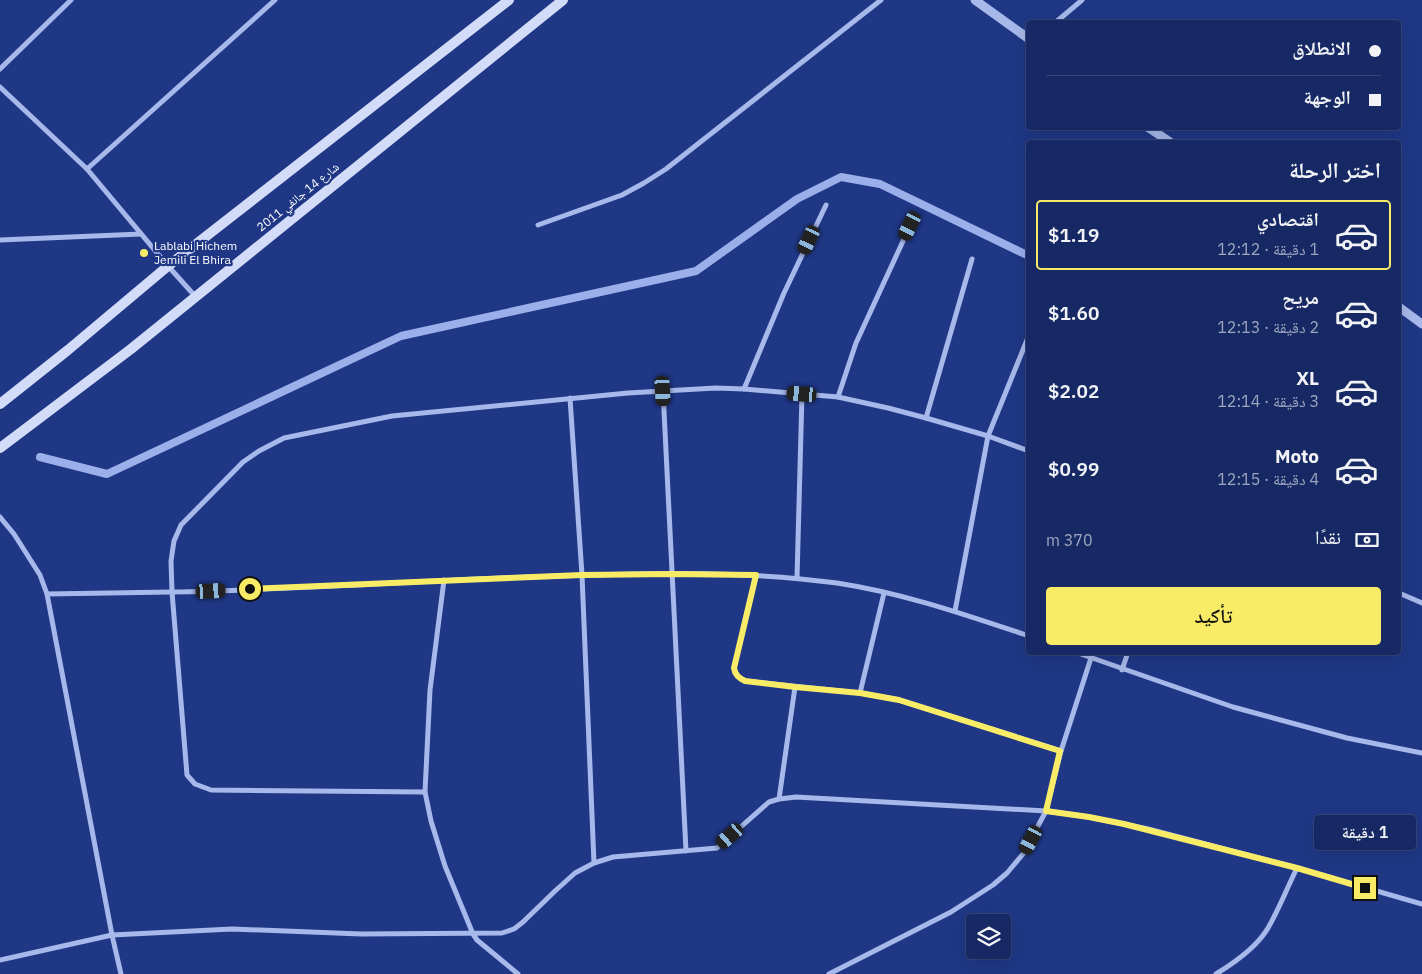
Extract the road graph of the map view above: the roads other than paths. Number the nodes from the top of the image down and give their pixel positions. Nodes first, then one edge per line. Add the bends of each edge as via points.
1 (71, 0) edge
2 (275, 0) edge
3 (508, 0) edge
4 (563, 0) edge
5 (881, 0) edge
6 (975, 0) edge
7 (1082, 0) edge
8 (1058, 20) edge
9 (1026, 37) edge
10 (0, 69) edge
11 (0, 87) edge
12 (1152, 130) edge
13 (1167, 140) edge
14 (87, 169) junction
15 (826, 205) dead end
16 (538, 226) dead end
17 (910, 226) dead end
18 (141, 234) junction
19 (0, 240) edge
20 (972, 259) dead end
21 (168, 266) junction
22 (195, 296) junction
23 (1401, 308) edge
24 (1422, 324) edge
25 (1026, 342) edge
26 (744, 389) junction
27 (663, 391) junction
28 (802, 394) junction
29 (838, 397) junction
30 (570, 398) junction
31 (0, 404) edge
32 (926, 418) junction
33 (988, 436) junction
34 (0, 448) edge
35 (1026, 450) edge
36 (0, 517) edge
37 (672, 574) junction
38 (582, 575) junction
39 (756, 575) junction
40 (797, 578) junction
41 (444, 580) junction
42 (172, 592) junction
43 (884, 593) junction
44 (47, 594) junction
45 (1401, 594) edge
46 (1422, 603) edge
47 (956, 611) junction
48 (1026, 635) edge
49 (1083, 655) edge
50 (1127, 655) edge
51 (1091, 658) junction
52 (1122, 670) junction
53 (795, 687) junction
54 (860, 693) junction
55 (1060, 751) junction
56 (1422, 753) edge
57 (425, 792) junction
58 (779, 799) junction
59 (1046, 811) junction
60 (686, 851) junction
61 (594, 863) junction
62 (1297, 868) junction
63 (1422, 904) edge
64 (473, 934) junction
65 (112, 936) junction
66 (0, 960) edge
67 (121, 974) edge
68 (518, 974) edge
69 (829, 974) edge
70 (1216, 974) edge

1 - 10 street
2 - 14 street
3 - 21 main road, شارع 14 جانفي 2011
4 - 22 main road, شارع 14 جانفي 2011
5 - 16 street via 666,169 622,195
6 - 9 street
7 - 8 street
11 - 14 street
12 - 13 street
14 - 18 street
15 - 26 street via 784,293
17 - 29 street via 856,343
18 - 19 street
18 - 21 street
20 - 32 street
21 - 22 street
21 - 31 main road, شارع 14 جانفي 2011
22 - 34 main road, شارع 14 جانفي 2011
23 - 24 street
25 - 33 street
26 - 27 street
26 - 28 street
27 - 30 street
27 - 37 street
28 - 29 street
28 - 40 street
29 - 32 street
30 - 38 street
30 - 42 street via 392,416 284,438 243,462 181,525 171,561
32 - 33 street
33 - 35 street
33 - 47 street
36 - 44 street via 40,575
37 - 38 street
37 - 39 street
37 - 60 street
38 - 41 street
38 - 61 street
39 - 40 street
39 - 53 street via 735,673 745,681
40 - 43 street
41 - 42 street
41 - 57 street via 430,690
42 - 44 street
42 - 57 street via 186,775 195,784 211,790
43 - 47 street
43 - 54 street
44 - 65 street
45 - 46 street
47 - 48 street
49 - 51 street
50 - 52 street
51 - 52 street
51 - 55 street
52 - 56 street via 1233,707 1347,738
53 - 54 street
53 - 58 street
54 - 55 street via 899,700
55 - 59 street
57 - 64 street via 445,866
58 - 59 street via 796,797
58 - 60 street via 769,802 717,848
59 - 62 street via 1124,824
59 - 69 street via 1023,854 993,885 950,912
60 - 61 street via 613,857
61 - 64 street via 575,874 514,928 502,934
62 - 63 street
62 - 70 street via 1268,929 1253,947
64 - 65 street via 232,929
64 - 68 street
65 - 66 street
65 - 67 street

